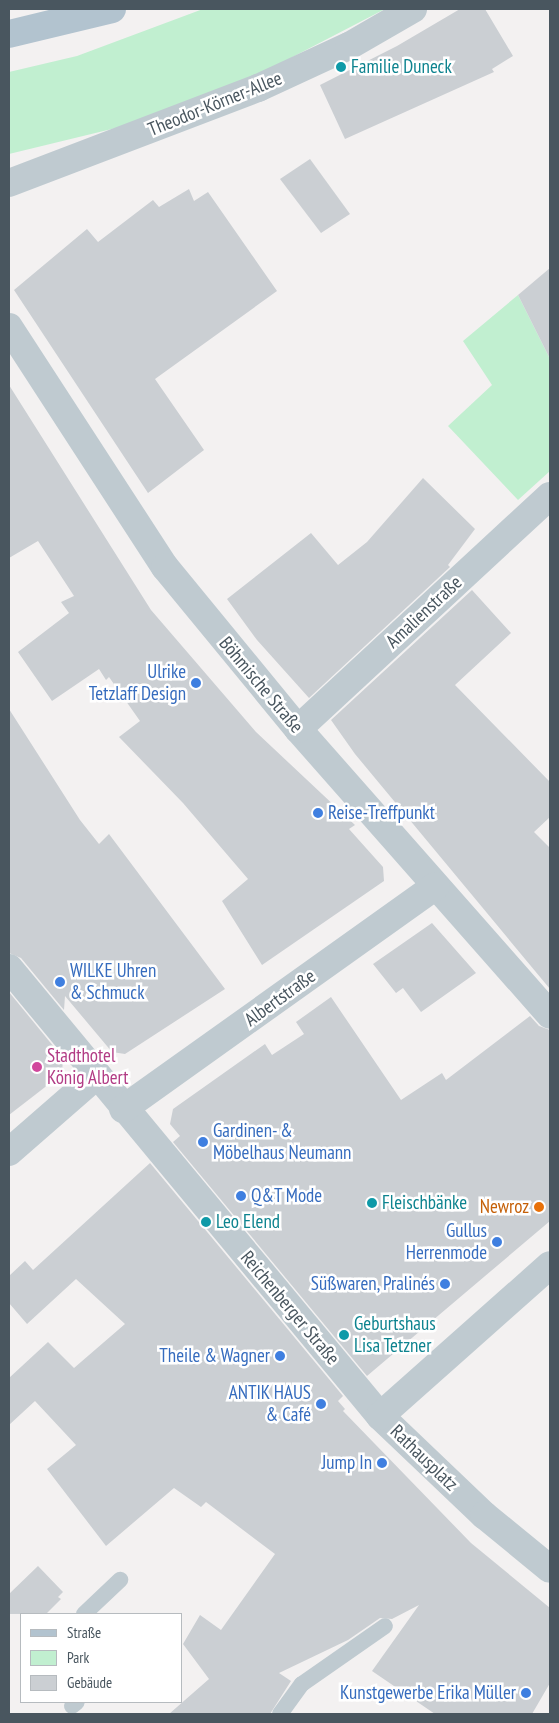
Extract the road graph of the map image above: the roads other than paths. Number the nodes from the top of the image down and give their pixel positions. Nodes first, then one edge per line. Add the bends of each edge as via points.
1 (112, 9) edge
2 (413, 9) edge
3 (76, 14) edge
4 (9, 34) edge
5 (9, 183) edge
6 (9, 327) edge
7 (550, 496) edge
8 (298, 729) junction
9 (436, 886) junction
10 (9, 968) edge
11 (550, 1015) edge
12 (96, 1076) junction
13 (123, 1109) junction
14 (9, 1152) edge
15 (550, 1265) edge
16 (380, 1416) junction
17 (550, 1569) edge
18 (120, 1580) dead end
19 (85, 1613) edge
20 (385, 1626) dead end
21 (280, 1714) edge

1 - 3 main road
2 - 5 street, Theodor-Körner-Allee via 349,46 258,88
3 - 4 main road
6 - 8 street, Böhmische Straße via 165,567
7 - 8 street, Amalienstraße
8 - 9 street, Böhmische Straße
9 - 11 street, Böhmische Straße
9 - 13 street, Albertstraße
10 - 12 street, Reichenberger Straße
12 - 13 street, Reichenberger Straße
12 - 14 street
13 - 16 street, Reichenberger Straße
15 - 16 street, Rathausplatz
16 - 17 street, Rathausplatz via 484,1515
18 - 19 lane
20 - 21 lane via 302,1684

